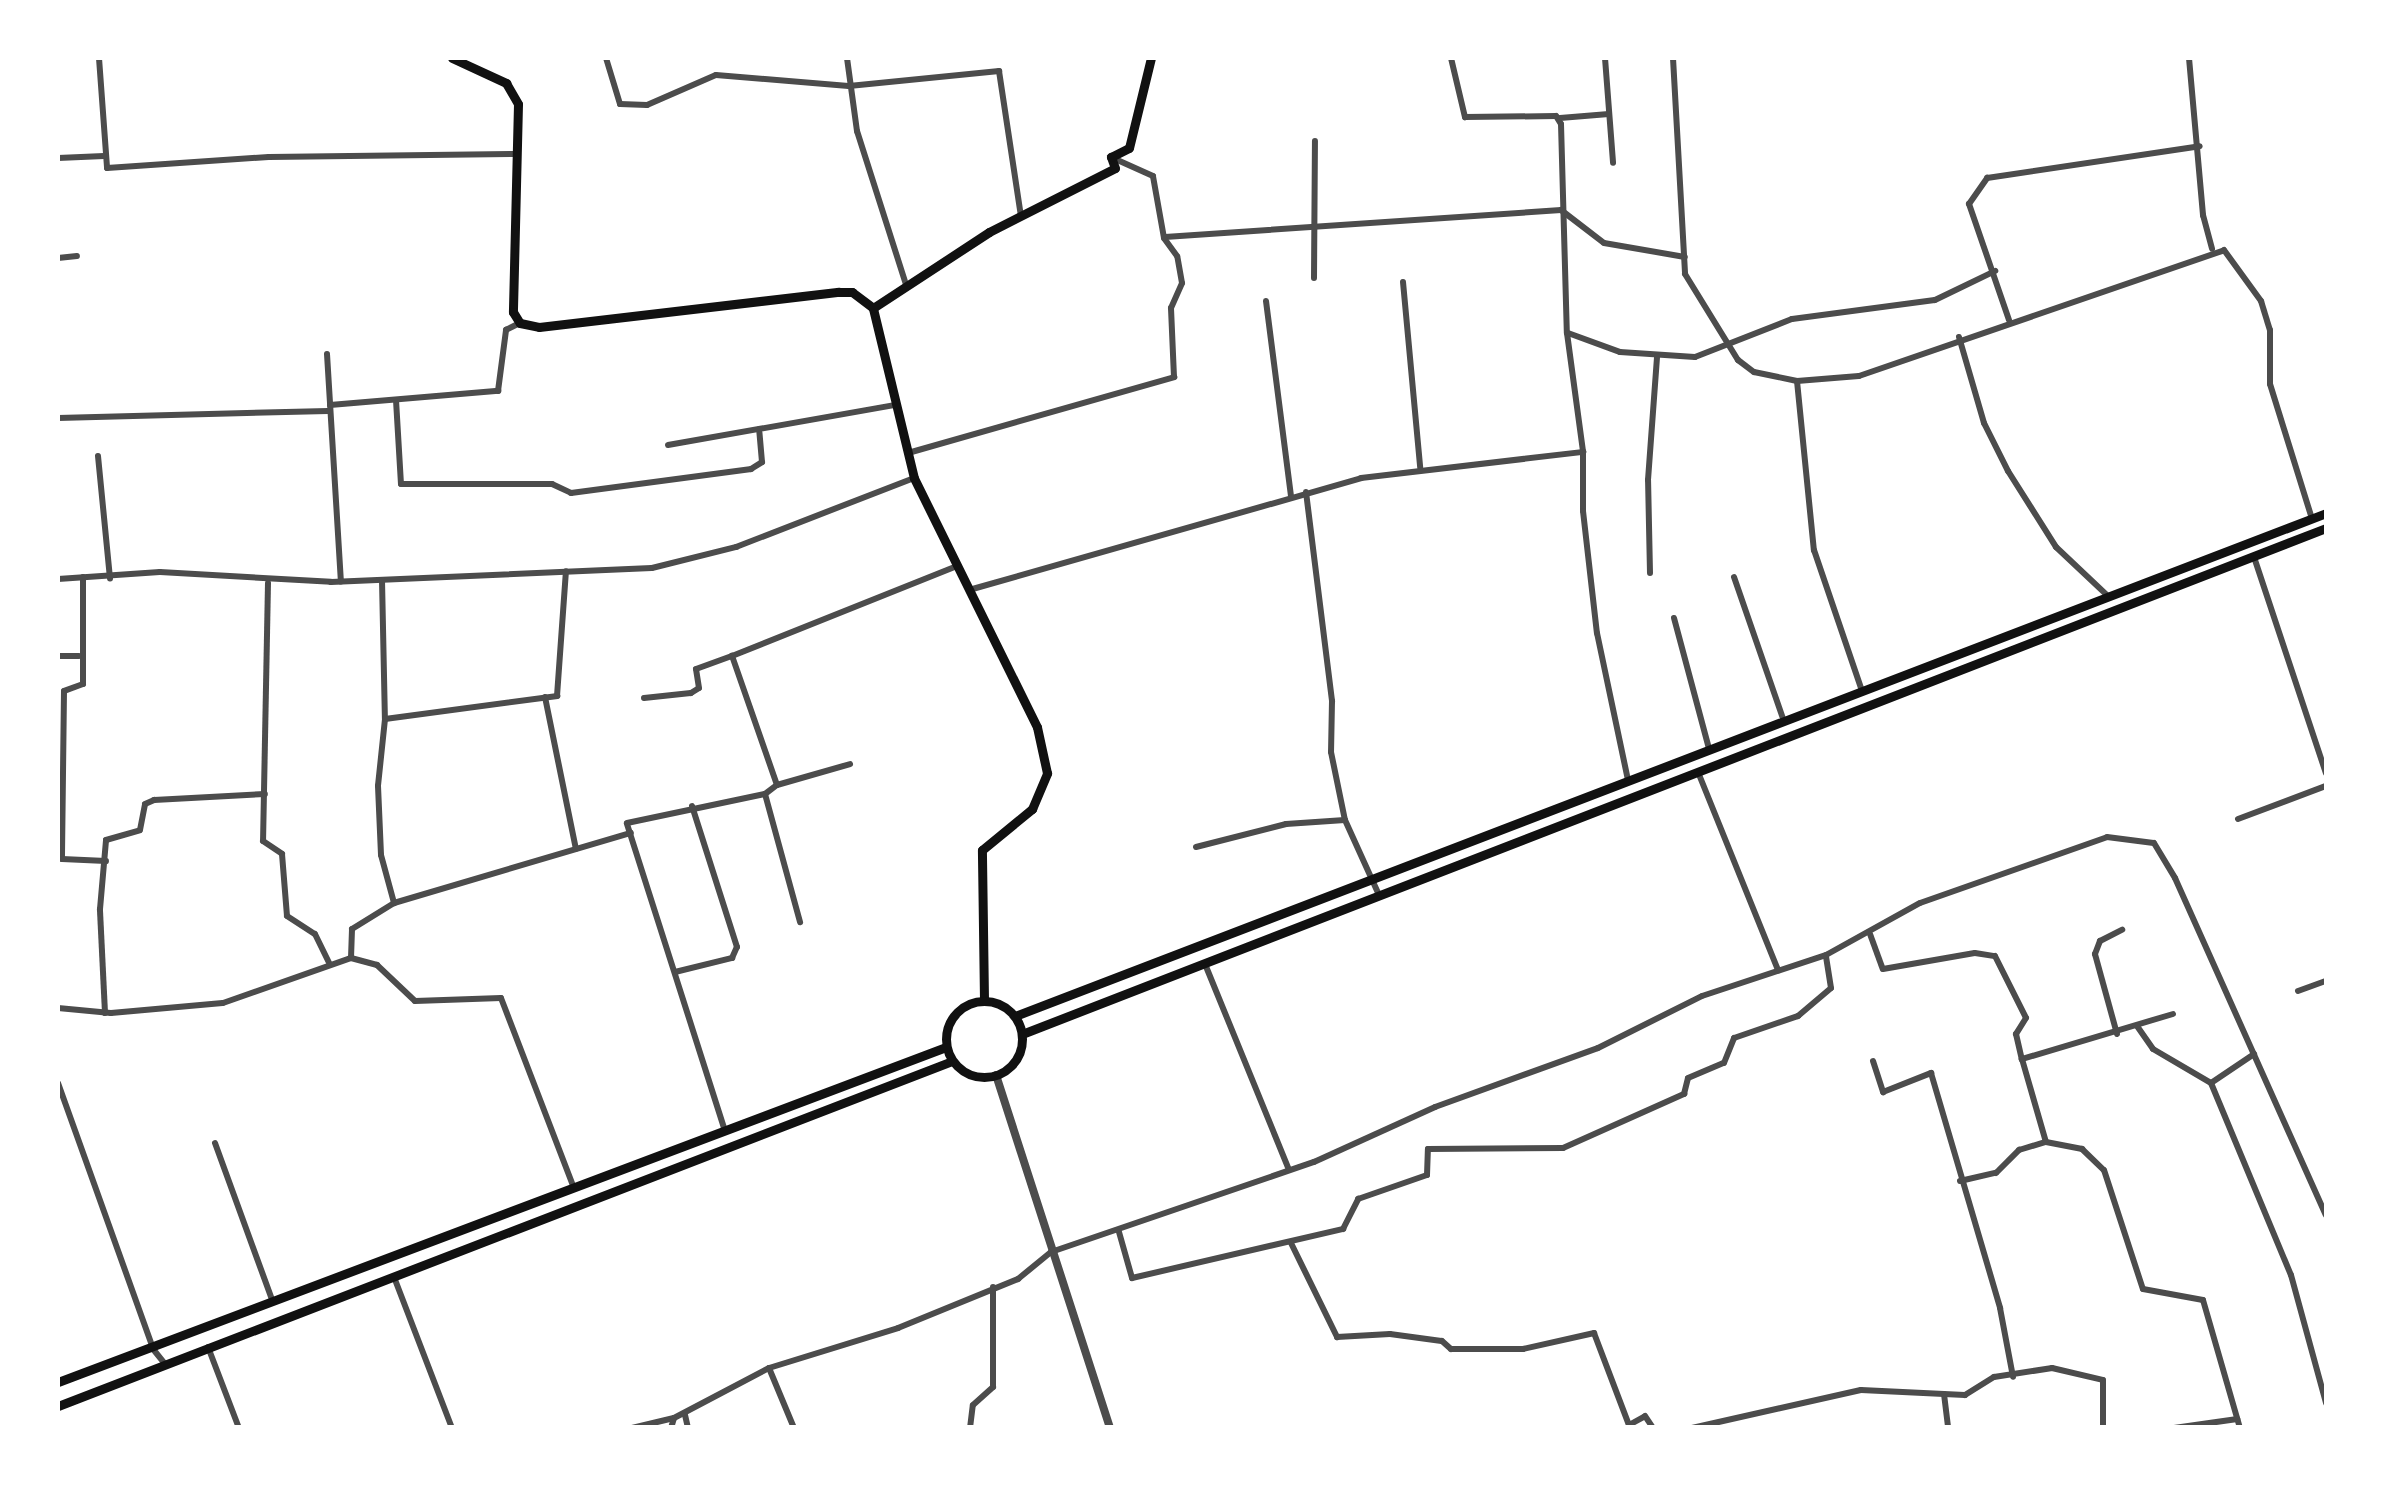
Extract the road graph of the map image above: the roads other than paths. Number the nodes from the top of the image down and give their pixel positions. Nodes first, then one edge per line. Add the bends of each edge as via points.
1 (99, 58) edge
2 (452, 58) edge
3 (606, 58) edge
4 (847, 58) edge
5 (1151, 58) edge
6 (1452, 58) edge
7 (1605, 58) edge
8 (1673, 58) edge
9 (2188, 58) edge
10 (849, 86) junction
11 (1609, 114) junction
12 (1560, 118) junction
13 (1314, 140) dead end
14 (2200, 146) junction
15 (518, 154) junction
16 (104, 156) junction
17 (1110, 157) junction
18 (58, 158) edge
19 (1613, 163) dead end
20 (1561, 210) junction
21 (1021, 217) junction
22 (1311, 227) junction
23 (1164, 238) junction
24 (2212, 249) junction
25 (77, 256) dead end
26 (1685, 256) junction
27 (58, 258) edge
28 (1995, 271) junction
29 (1314, 278) dead end
30 (1402, 282) dead end
31 (906, 285) junction
32 (1266, 301) dead end
33 (874, 308) junction
34 (2009, 320) junction
35 (520, 323) junction
36 (1567, 333) junction
37 (1959, 336) junction
38 (1725, 340) junction
39 (328, 354) dead end
40 (1658, 356) junction
41 (1798, 381) junction
42 (396, 400) junction
43 (897, 405) junction
44 (329, 408) junction
45 (58, 418) edge
46 (759, 429) junction
47 (668, 445) dead end
48 (1584, 452) junction
49 (907, 453) junction
50 (98, 456) dead end
51 (1420, 467) junction
52 (914, 478) junction
53 (1306, 492) junction
54 (1291, 496) junction
55 (2326, 513) edge
56 (2312, 519) junction
57 (2326, 528) edge
58 (2254, 557) junction
59 (954, 566) junction
60 (566, 571) junction
61 (1650, 573) dead end
62 (1734, 577) dead end
63 (83, 578) junction
64 (110, 578) junction
65 (58, 579) edge
66 (382, 580) junction
67 (341, 582) junction
68 (268, 583) junction
69 (968, 590) junction
70 (2108, 598) junction
71 (1674, 618) dead end
72 (58, 656) edge
73 (79, 656) junction
74 (732, 656) junction
75 (1862, 692) junction
76 (545, 697) junction
77 (644, 698) dead end
78 (385, 719) junction
79 (1784, 722) junction
80 (1709, 750) junction
81 (850, 764) dead end
82 (1698, 772) junction
83 (2326, 773) edge
84 (1628, 782) junction
85 (777, 785) junction
86 (2326, 786) edge
87 (264, 794) junction
88 (765, 794) junction
89 (692, 806) junction
90 (2238, 819) dead end
91 (1345, 820) junction
92 (61, 822) edge
93 (631, 834) junction
94 (1196, 846) dead end
95 (576, 849) junction
96 (106, 861) junction
97 (1371, 878) junction
98 (1379, 895) junction
99 (394, 904) junction
100 (800, 922) dead end
101 (2122, 930) dead end
102 (1870, 934) junction
103 (1826, 955) junction
104 (352, 958) junction
105 (1204, 962) junction
106 (330, 966) junction
107 (1778, 970) junction
108 (674, 972) junction
109 (2326, 980) edge
110 (2298, 991) dead end
111 (984, 1000) junction
112 (58, 1008) edge
113 (106, 1013) junction
114 (2173, 1014) dead end
115 (1015, 1016) junction
116 (2137, 1026) junction
117 (1022, 1034) junction
118 (2117, 1034) junction
119 (946, 1047) junction
120 (2254, 1054) junction
121 (2022, 1059) junction
122 (952, 1060) junction
123 (1873, 1061) dead end
124 (996, 1075) junction
125 (2211, 1082) junction
126 (58, 1084) edge
127 (71, 1118) junction
128 (58, 1121) edge
129 (724, 1131) junction
130 (2046, 1142) junction
131 (215, 1143) dead end
132 (1290, 1170) junction
133 (1960, 1180) junction
134 (574, 1188) junction
135 (2326, 1215) edge
136 (1118, 1232) junction
137 (1291, 1243) junction
138 (1051, 1252) junction
139 (394, 1276) junction
140 (993, 1287) junction
141 (274, 1303) junction
142 (208, 1347) junction
143 (153, 1349) junction
144 (165, 1364) junction
145 (770, 1368) junction
146 (2013, 1376) junction
147 (58, 1382) edge
148 (1944, 1394) junction
149 (2326, 1404) edge
150 (58, 1406) edge
151 (685, 1415) junction
152 (674, 1418) junction
153 (2236, 1418) junction
154 (238, 1428) edge
155 (452, 1428) edge
156 (632, 1428) edge
157 (670, 1428) edge
158 (688, 1428) edge
159 (794, 1428) edge
160 (970, 1428) edge
161 (1110, 1428) edge
162 (1652, 1428) edge
163 (1692, 1428) edge
164 (1948, 1428) edge
165 (2104, 1428) edge
166 (2174, 1428) edge
167 (2240, 1428) edge

1 - 16 street
2 - 15 main road via 514,92
3 - 10 street via 620,104 648,105 716,75
4 - 10 street
5 - 17 main road via 1129,148
6 - 12 street via 1466,117
7 - 11 street
8 - 26 street
9 - 14 street
10 - 21 street via 999,71
10 - 31 street
11 - 12 street
11 - 19 street
12 - 20 street
13 - 22 street
14 - 24 street via 2202,215
14 - 28 street via 1987,178 1969,204
15 - 16 street via 269,157 149,169 107,168
15 - 35 main road via 513,312
16 - 18 street
17 - 21 main road via 1115,168
17 - 23 street via 1153,176
20 - 22 street
20 - 26 street via 1604,243
20 - 36 street
21 - 31 main road
22 - 23 street
22 - 29 street
23 - 49 street via 1177,256 1182,283 1171,308 1174,377
24 - 34 street
24 - 56 street via 2224,250 2261,301 2270,330 2270,384
25 - 27 street
26 - 38 street via 1686,274
28 - 34 street
28 - 38 street via 1935,300 1792,319
30 - 51 street
31 - 33 main road
32 - 54 street
33 - 35 main road via 852,292 840,292
33 - 43 main road
34 - 37 street
35 - 42 street via 506,330 498,391
36 - 40 street via 1620,352
36 - 48 street
37 - 41 street via 1860,376
37 - 70 street via 1984,424 2008,471 2056,547
38 - 40 street via 1695,357
38 - 41 street via 1754,372
39 - 44 street
40 - 61 street via 1648,480
41 - 75 street via 1814,550
42 - 44 street
42 - 46 street via 400,484 552,484 571,493 751,469 762,462
43 - 46 street
43 - 49 main road
44 - 45 street
44 - 67 street
46 - 47 street
48 - 51 street
48 - 84 street via 1598,633
49 - 52 main road
50 - 64 street
51 - 53 street
52 - 59 main road
52 - 60 street via 736,547 652,568
53 - 54 street
53 - 91 street
54 - 69 street
55 - 56 main road
56 - 70 main road
57 - 58 main road
58 - 82 main road
58 - 83 street
59 - 69 main road
59 - 74 street
60 - 66 street
60 - 76 street via 562,690
62 - 79 street
63 - 64 street
63 - 65 street
63 - 73 street
64 - 68 street via 177,573
66 - 67 street
66 - 78 street
67 - 68 street
68 - 87 street
69 - 111 main road via 1037,728 1047,772 1032,810 982,850
70 - 75 main road
71 - 80 street
72 - 73 street
73 - 92 street via 83,684 64,691
74 - 77 street via 696,669 698,688 691,693
74 - 85 street
75 - 79 main road
76 - 78 street
76 - 95 street
78 - 99 street via 378,786 381,855
79 - 80 main road
80 - 84 main road
81 - 85 street
82 - 98 main road
82 - 107 street
84 - 97 main road
85 - 88 street
86 - 90 street
87 - 96 street via 150,802 140,830 106,840
87 - 106 street via 263,842 282,854 287,916 314,934
88 - 89 street
88 - 100 street
89 - 93 street via 630,820
89 - 108 street via 737,948 732,958
91 - 94 street via 1286,824
91 - 97 street
92 - 96 street via 62,859
93 - 95 street
93 - 108 street
95 - 99 street
96 - 113 street via 100,909
97 - 98 street
97 - 115 main road
98 - 105 main road
99 - 104 street via 352,929
101 - 118 street via 2100,941 2095,954
102 - 103 street
102 - 120 street via 1920,903 2107,837 2146,839 2175,878
102 - 121 street via 1883,969 1975,952 1996,956 2026,1018 2016,1034
103 - 107 street
103 - 137 street via 1831,988 1798,1016 1734,1038 1724,1063 1688,1078 1684,1094 1562,1148 1428,1149 1428,1175 1358,1199 1344,1229
104 - 106 street
104 - 134 street via 377,965 416,1001 501,998
105 - 117 main road
105 - 132 street
106 - 113 street via 224,1003
107 - 132 street
108 - 129 street
109 - 110 street
111 - 115 main road
111 - 119 main road via 965,1004 951,1018
112 - 113 street
114 - 116 street
115 - 117 main road
116 - 118 street
116 - 125 street via 2153,1049
117 - 124 main road via 1013,1064
118 - 121 street
119 - 122 main road
119 - 129 main road
120 - 125 street
120 - 135 street
121 - 130 street
122 - 124 main road via 976,1077
122 - 139 main road
123 - 133 street via 1882,1092 1931,1073
124 - 138 street
125 - 149 street via 2291,1275
126 - 127 street
127 - 128 street
127 - 143 street
129 - 134 main road
130 - 133 street via 2019,1150 1996,1174
130 - 153 street via 2082,1149 2104,1170 2143,1290 2204,1300
131 - 141 street
132 - 136 street
133 - 146 street via 2000,1308
134 - 141 main road
136 - 137 street via 1132,1278
136 - 138 street
137 - 162 street via 1337,1337 1390,1334 1442,1341 1450,1349 1522,1349 1594,1333 1629,1425 1645,1416
138 - 140 street via 1018,1279
138 - 161 street
139 - 142 main road
139 - 155 street
140 - 145 street via 898,1328
140 - 160 street via 993,1387 973,1405
141 - 143 main road
142 - 144 main road
142 - 154 street
143 - 144 street
143 - 147 main road
144 - 150 main road
145 - 151 street
145 - 159 street
146 - 148 street via 1994,1377 1965,1395
146 - 165 street via 2052,1368 2103,1380
148 - 163 street via 1861,1390
148 - 164 street
151 - 152 street
151 - 158 street
152 - 156 street
152 - 157 street
153 - 166 street
153 - 167 street

